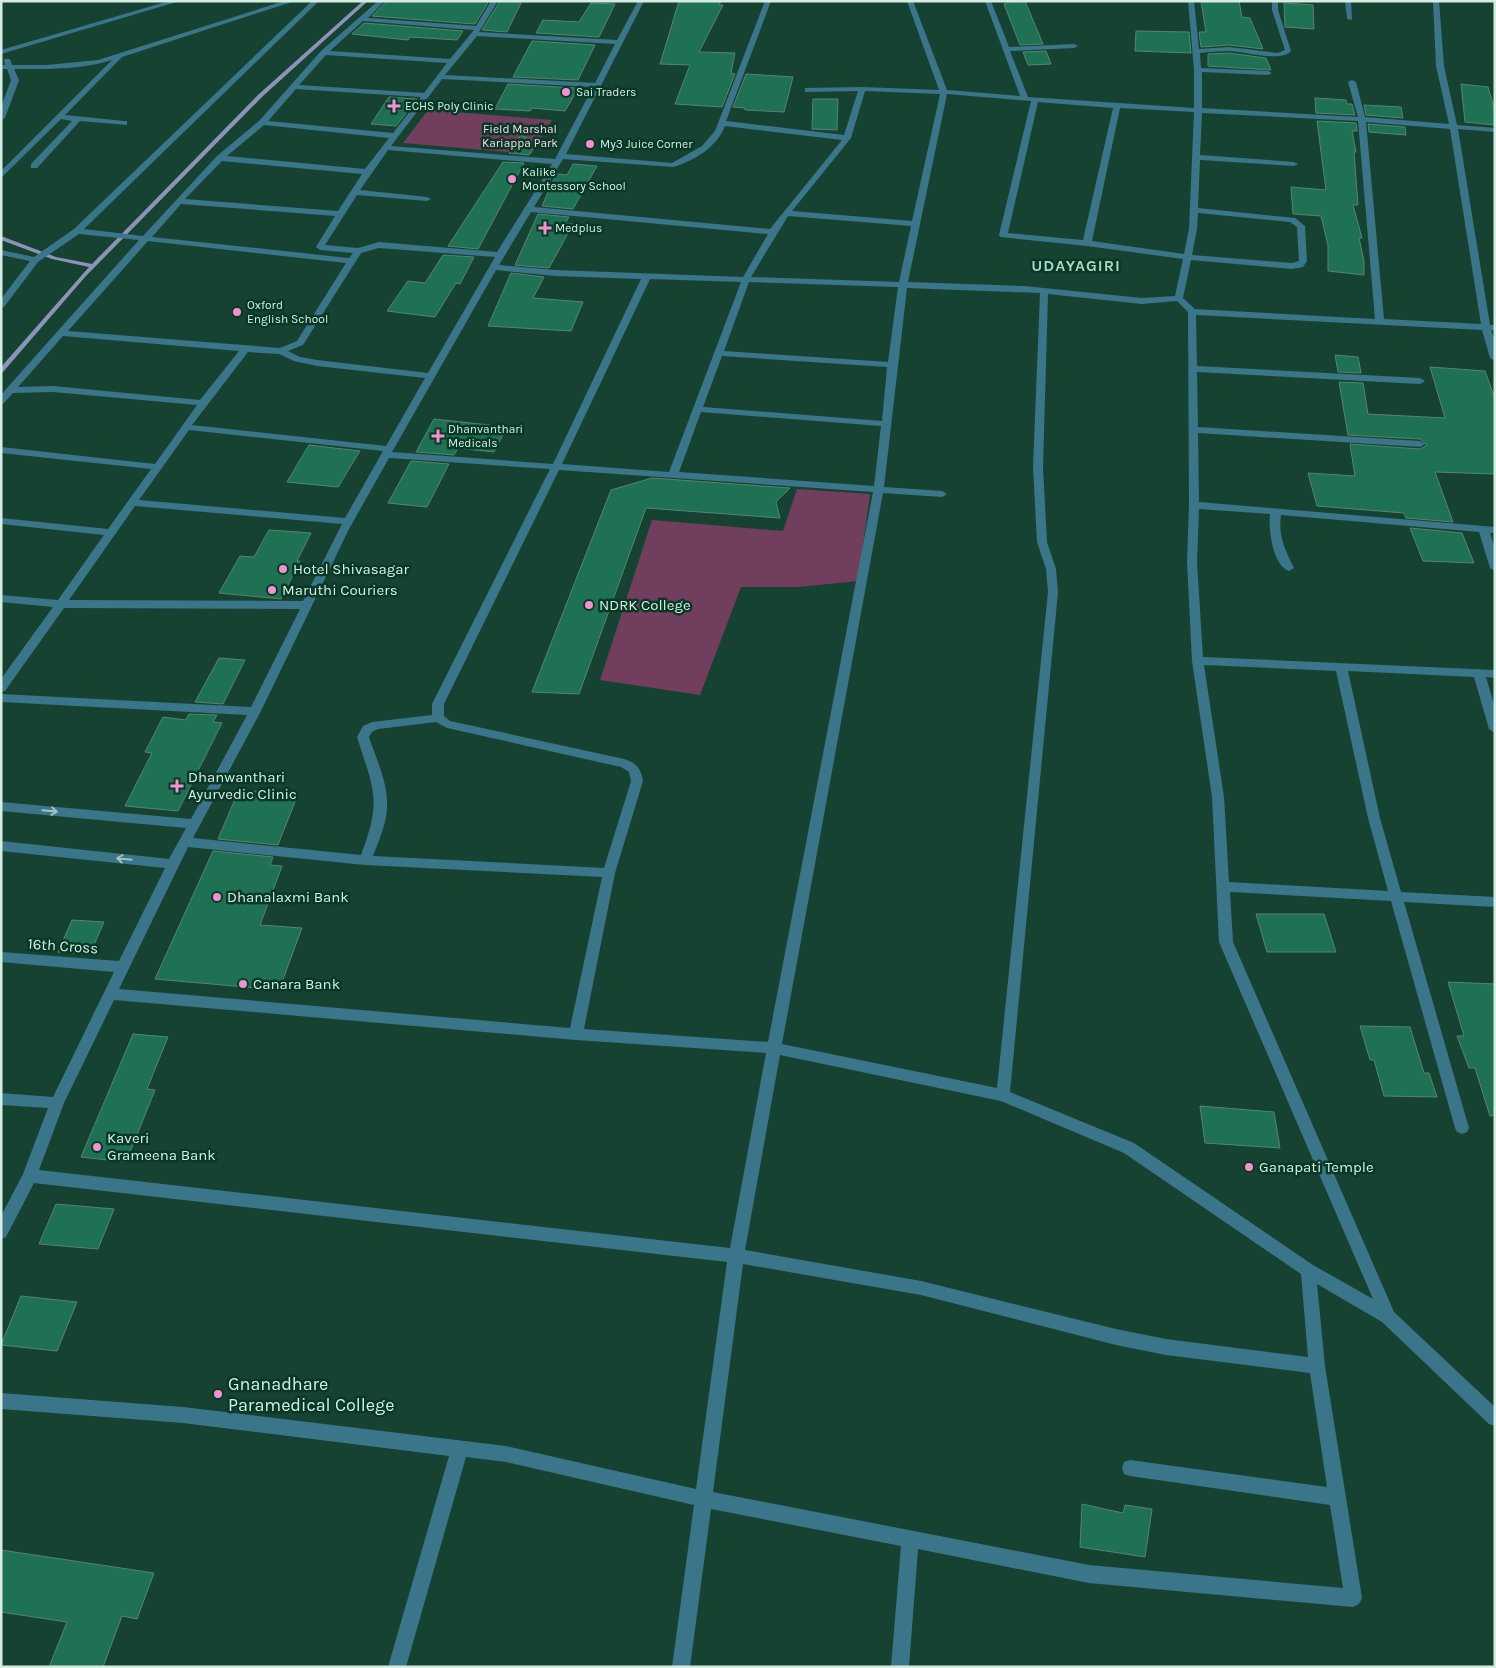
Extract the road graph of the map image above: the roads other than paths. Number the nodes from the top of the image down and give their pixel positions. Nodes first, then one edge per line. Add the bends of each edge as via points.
1 (177, 1) edge
2 (292, 1) edge
3 (316, 1) edge
4 (382, 1) edge
5 (495, 1) edge
6 (641, 1) edge
7 (768, 1) edge
8 (910, 1) edge
9 (988, 1) edge
10 (1191, 1) edge
11 (1275, 1) edge
12 (1348, 1) edge
13 (1436, 1) edge
14 (360, 19) junction
15 (1350, 19) dead end
16 (476, 31) junction
17 (620, 42) junction
18 (1074, 46) dead end
19 (1006, 49) junction
20 (1195, 51) junction
21 (2, 52) edge
22 (324, 53) junction
23 (121, 56) junction
24 (452, 61) junction
25 (10, 66) junction
26 (1, 67) edge
27 (1198, 70) junction
28 (1268, 73) dead end
29 (441, 77) junction
30 (1352, 82) dead end
31 (599, 85) junction
32 (292, 87) junction
33 (862, 89) junction
34 (808, 90) dead end
35 (944, 92) junction
36 (428, 95) junction
37 (1025, 98) junction
38 (1035, 99) junction
39 (1117, 106) junction
40 (1198, 110) junction
41 (59, 117) junction
42 (1, 118) edge
43 (78, 119) junction
44 (1362, 120) junction
45 (124, 123) dead end
46 (262, 123) junction
47 (722, 123) junction
48 (1453, 127) junction
49 (1495, 130) edge
50 (396, 136) junction
51 (847, 138) junction
52 (386, 148) junction
53 (1196, 157) junction
54 (220, 158) junction
55 (560, 159) junction
56 (1294, 164) dead end
57 (34, 166) dead end
58 (367, 172) junction
59 (1, 176) edge
60 (355, 192) junction
61 (427, 199) dead end
62 (179, 201) junction
63 (528, 209) junction
64 (1194, 210) junction
65 (786, 213) junction
66 (341, 214) junction
67 (917, 224) junction
68 (77, 231) junction
69 (772, 232) junction
70 (144, 238) junction
71 (1087, 243) junction
72 (358, 251) junction
73 (1, 252) edge
74 (500, 255) junction
75 (1187, 257) junction
76 (36, 259) junction
77 (352, 261) junction
78 (493, 267) junction
79 (647, 276) junction
80 (746, 279) junction
81 (903, 285) junction
82 (1, 289) edge
83 (12, 290) junction
84 (1044, 291) junction
85 (1179, 298) junction
86 (1, 305) edge
87 (1192, 312) junction
88 (1380, 322) junction
89 (1491, 328) edge
90 (59, 333) junction
91 (246, 349) junction
92 (281, 351) junction
93 (718, 353) junction
94 (1495, 358) edge
95 (892, 365) junction
96 (1192, 369) junction
97 (431, 376) junction
98 (1420, 380) dead end
99 (10, 390) junction
100 (1, 401) edge
101 (203, 403) junction
102 (698, 409) junction
103 (886, 424) junction
104 (186, 427) junction
105 (1193, 430) junction
106 (1420, 444) dead end
107 (1, 450) edge
108 (388, 452) junction
109 (556, 467) junction
110 (158, 468) junction
111 (673, 475) junction
112 (879, 489) junction
113 (942, 494) dead end
114 (133, 503) junction
115 (1194, 505) junction
116 (1276, 512) junction
117 (1, 521) edge
118 (348, 521) junction
119 (1489, 530) edge
120 (112, 533) junction
121 (1289, 568) dead end
122 (1495, 568) edge
123 (1, 598) edge
124 (62, 604) junction
125 (307, 605) junction
126 (1198, 661) junction
127 (1341, 667) junction
128 (1479, 673) junction
129 (1495, 674) edge
130 (1, 688) edge
131 (1, 698) edge
132 (255, 711) junction
133 (438, 718) junction
134 (1495, 729) edge
135 (1, 806) edge
136 (194, 824) junction
137 (186, 842) junction
138 (1, 846) edge
139 (365, 860) junction
140 (173, 864) junction
141 (609, 873) junction
142 (1223, 887) junction
143 (1395, 897) junction
144 (1495, 902) edge
145 (1, 957) edge
146 (123, 967) junction
147 (110, 994) junction
148 (576, 1034) junction
149 (774, 1048) junction
150 (1003, 1094) junction
151 (1, 1098) edge
152 (57, 1103) junction
153 (1462, 1128) dead end
154 (30, 1176) junction
155 (1, 1232) edge
156 (736, 1256) junction
157 (1308, 1270) junction
158 (1388, 1317) junction
159 (1317, 1366) junction
160 (1, 1401) edge
161 (1495, 1418) edge
162 (460, 1448) junction
163 (1130, 1468) dead end
164 (1337, 1497) junction
165 (703, 1499) junction
166 (910, 1539) junction
167 (398, 1667) edge
168 (681, 1667) edge
169 (900, 1667) edge

1 - 21 street
2 - 23 street
3 - 68 street
4 - 14 street
5 - 16 street
6 - 17 street
7 - 47 street
8 - 35 street
9 - 19 street
10 - 20 street
11 - 20 street via 1289,50 1286,53
12 - 15 street
13 - 48 street via 1440,66
14 - 16 street
14 - 22 street
16 - 17 street
16 - 24 street
17 - 31 street
18 - 19 street
19 - 37 street
20 - 27 street
21 - 25 street
22 - 24 street
22 - 32 street
23 - 25 street via 99,62 47,67
23 - 41 street
24 - 29 street
25 - 26 street
25 - 42 street via 15,80
27 - 28 street
27 - 40 street
29 - 31 street
29 - 36 street
30 - 44 street
31 - 55 street
32 - 36 street
32 - 46 street
33 - 34 street
33 - 35 street
33 - 51 street
35 - 37 street
35 - 67 street
36 - 50 street
37 - 38 street
38 - 39 street
38 - 71 street via 1003,235
39 - 40 street
39 - 71 street
40 - 44 street
40 - 53 street
41 - 43 street
41 - 59 street
43 - 45 street
43 - 57 street
44 - 48 street
44 - 88 street
46 - 50 street
46 - 54 street
47 - 51 street
47 - 55 street via 714,140 673,165
48 - 49 street
48 - 89 street
50 - 52 street
51 - 65 street
52 - 55 street
52 - 58 street
53 - 56 street
53 - 64 street
54 - 58 street
54 - 62 street
55 - 63 street
58 - 60 street
60 - 61 street
60 - 66 street
62 - 66 street
62 - 70 street
63 - 69 street
63 - 74 street
64 - 75 street
64 - 75 street via 1298,222 1303,261 1292,266
65 - 67 street
65 - 69 street
66 - 72 street via 320,247
67 - 81 street
68 - 70 street
68 - 76 street
69 - 80 street
70 - 77 street
70 - 90 street
71 - 75 street
72 - 74 street via 379,245
72 - 77 street
73 - 76 street
74 - 78 street
75 - 85 street
76 - 83 street
77 - 92 street via 300,343
78 - 79 street
78 - 97 street
79 - 80 street
79 - 109 street
80 - 81 street
80 - 93 street
81 - 84 street
81 - 95 street
82 - 83 street
83 - 86 street
84 - 85 street via 1142,301
84 - 150 street via 1038,467 1042,542 1051,569 1052,592
85 - 87 street
87 - 88 street
87 - 96 street
88 - 89 street
89 - 94 street
90 - 91 street
90 - 99 street
91 - 92 street
91 - 101 street
92 - 97 street via 297,359 318,363
93 - 95 street
93 - 102 street
95 - 103 street
96 - 98 street
96 - 105 street
97 - 108 street
99 - 100 street
99 - 101 street via 53,389
101 - 104 street
102 - 103 street
102 - 111 street
103 - 112 street
104 - 108 street
104 - 110 street
105 - 106 street
105 - 115 street
107 - 110 street
108 - 109 street
108 - 118 street
109 - 111 street
109 - 133 street via 438,704
110 - 114 street
111 - 112 street
112 - 113 street
112 - 149 street
114 - 118 street
114 - 120 street
115 - 116 street
115 - 126 street via 1192,562
116 - 119 street
116 - 121 street via 1272,530
117 - 120 street
118 - 125 street
119 - 122 street
120 - 124 street
123 - 124 street
124 - 125 street
124 - 130 street
125 - 132 street
126 - 127 street
126 - 142 street via 1218,797
127 - 128 street
127 - 143 street
128 - 129 street
128 - 134 street
131 - 132 street
132 - 136 street
133 - 139 street via 376,725 367,729 363,737 382,804
133 - 141 street via 447,724 624,763 635,770 637,781
135 -> 136 street
136 - 137 street
137 - 139 street
137 - 140 street
140 -> 138 street
139 - 141 street
140 - 146 street
141 - 148 street
142 - 143 street
142 - 158 street via 1226,942
143 - 144 street
143 - 153 street
145 - 146 street, 16th Cross
146 - 147 street
147 - 148 street
147 - 152 street
148 - 149 street
149 - 150 street
149 - 156 street
150 - 157 street via 1129,1148
151 - 152 street
152 - 154 street
154 - 155 street
154 - 156 street
156 - 159 street via 921,1288 1166,1347
156 - 165 street
157 - 158 street
157 - 159 street
158 - 161 street
159 - 164 street
160 - 162 street via 184,1415
162 - 165 street via 506,1454
162 - 167 street
163 - 164 street
164 - 166 street via 1353,1598 1089,1574
165 - 166 street
165 - 168 street
166 - 169 street

